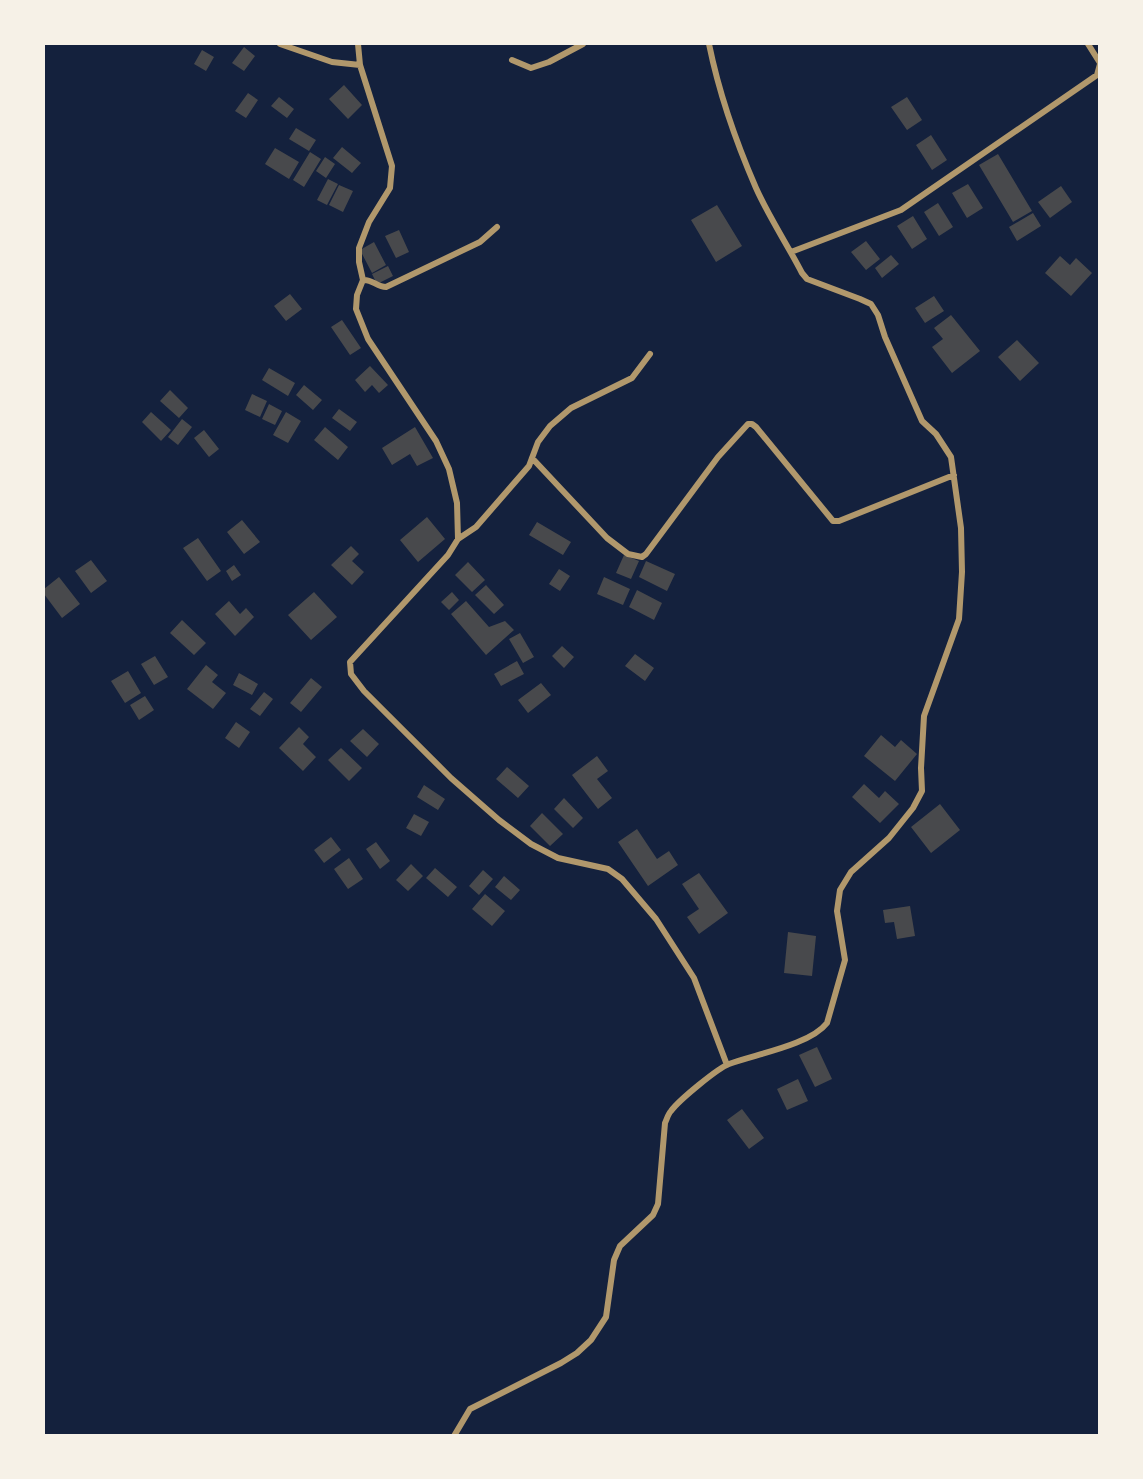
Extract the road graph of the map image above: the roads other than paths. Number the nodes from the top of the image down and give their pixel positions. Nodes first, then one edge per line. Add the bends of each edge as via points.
1 (280, 44) edge
2 (358, 44) edge
3 (583, 44) edge
4 (709, 44) edge
5 (1088, 44) edge
6 (512, 60) dead end
7 (1100, 63) edge
8 (360, 66) junction
9 (497, 227) dead end
10 (791, 252) junction
11 (363, 280) junction
12 (650, 354) dead end
13 (531, 458) junction
14 (954, 475) junction
15 (458, 538) junction
16 (727, 1065) junction
17 (454, 1436) edge

1 - 8 street via 332,62
2 - 8 street
3 - 6 street via 531,68
4 - 10 street via 742,155
5 - 7 street
7 - 10 street via 1097,75 901,210
8 - 11 street via 392,166 390,188 369,222 359,248
9 - 11 street via 480,242 386,287
10 - 14 street via 807,279 871,304 922,421 951,457
11 - 15 street via 356,309 368,339 436,441 449,469 457,503
12 - 13 street via 632,378 563,414 542,436
13 - 14 street via 608,538 628,554 642,557 748,424 756,427 833,521
13 - 15 street via 529,466 491,511
14 - 16 street via 961,528 958,619 924,716 922,791 889,838 851,872 840,890 837,911 845,960 827,1023 821,1031 806,1038
15 - 16 street via 448,555 350,662 351,674 389,718 499,820 558,858 608,869 622,879 656,919 694,978
16 - 17 street via 670,1112 665,1123 658,1204 653,1215 620,1246 614,1260 606,1317 600,1328 577,1353 470,1410

